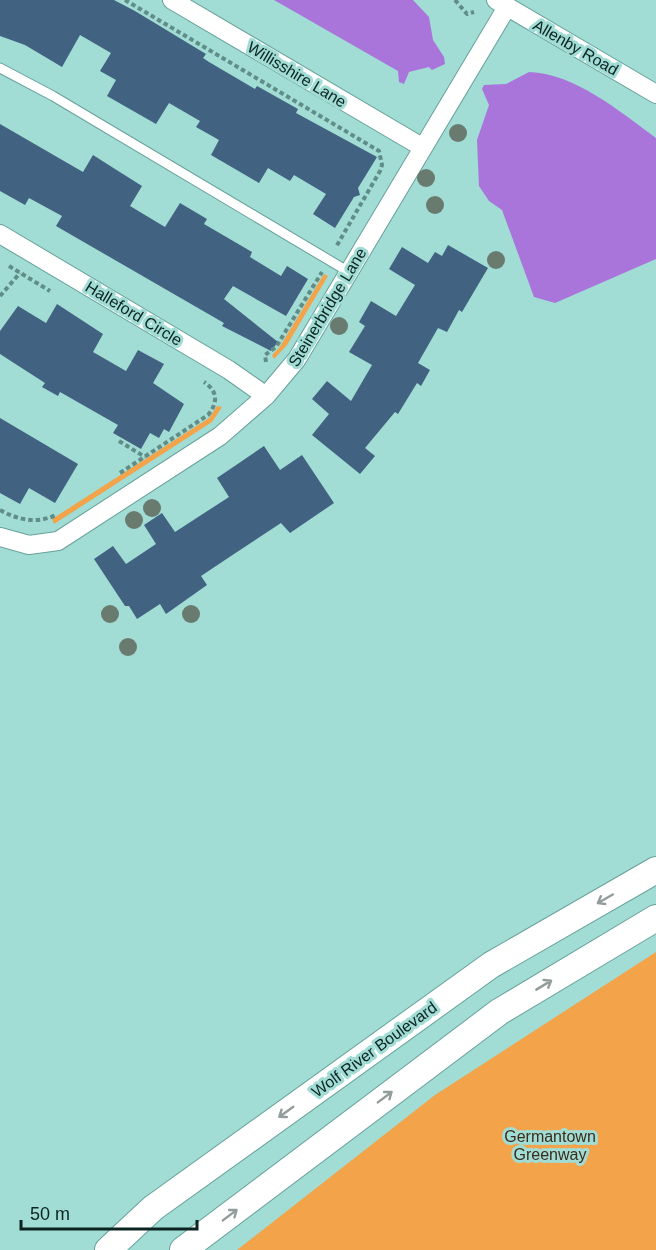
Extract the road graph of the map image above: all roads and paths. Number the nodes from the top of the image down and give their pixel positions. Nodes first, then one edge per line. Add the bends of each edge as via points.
1 (125, 0) edge
2 (172, 0) edge
3 (455, 0) edge
4 (501, 3) edge
5 (474, 12) dead end
6 (0, 68) edge
7 (656, 94) edge
8 (422, 147) junction
9 (388, 155) dead end
10 (381, 158) junction
11 (0, 234) edge
12 (329, 260) junction
13 (9, 266) dead end
14 (349, 272) junction
15 (20, 273) junction
16 (56, 294) dead end
17 (0, 296) edge
18 (266, 362) dead end
19 (203, 381) dead end
20 (266, 396) junction
21 (216, 399) junction
22 (223, 399) dead end
23 (119, 441) dead end
24 (145, 457) junction
25 (116, 476) dead end
26 (0, 510) edge
27 (60, 513) dead end
28 (0, 537) edge
29 (656, 870) edge
30 (656, 918) edge
31 (108, 1250) edge
32 (183, 1250) edge

1 - 10 path via 374,147
2 - 8 street, Willisshire Lane
3 - 5 path via 467,14
4 - 7 street, Allenby Road
4 - 8 street, Steinerbridge Lane
6 - 12 lane
8 - 14 street, Steinerbridge Lane
9 - 10 path
10 - 12 path via 380,171
11 - 20 street, Halleford Circle
12 - 14 lane
12 - 18 path via 276,347 265,355
13 - 15 path
14 - 20 street, Steinerbridge Lane via 297,359
15 - 16 path
15 - 17 path
19 - 21 path via 214,391
20 - 28 street, Steinerbridge Lane via 220,436 58,541 29,545
21 - 22 path
21 - 24 path via 208,415
23 - 24 path
24 - 25 path
26 - 27 path via 33,520
29 -> 31 main road, Wolf River Boulevard via 491,964 153,1208
32 -> 30 main road via 499,1012

